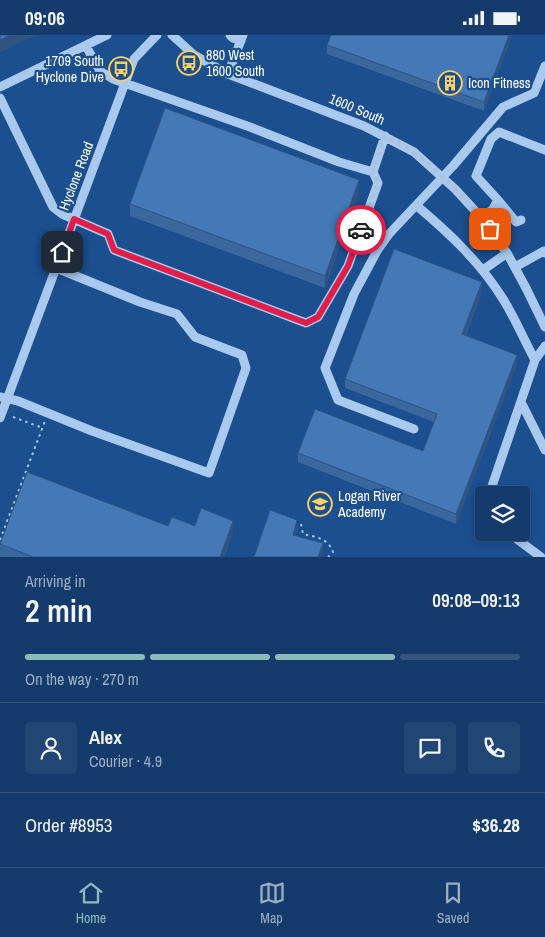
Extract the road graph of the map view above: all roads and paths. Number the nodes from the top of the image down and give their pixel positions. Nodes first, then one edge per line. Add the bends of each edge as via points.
1 (107, 35) edge
2 (157, 35) edge
3 (172, 35) edge
4 (230, 35) edge
5 (242, 38) edge
6 (86, 46) junction
7 (545, 66) edge
8 (228, 74) junction
9 (125, 82) junction
10 (0, 87) edge
11 (0, 98) edge
12 (384, 136) junction
13 (545, 150) edge
14 (373, 172) junction
15 (442, 178) junction
16 (498, 200) junction
17 (417, 205) junction
18 (481, 217) junction
19 (74, 219) junction
20 (521, 220) dead end
21 (507, 253) junction
22 (545, 253) edge
23 (514, 267) junction
24 (56, 268) junction
25 (483, 270) junction
26 (545, 327) edge
27 (545, 346) edge
28 (535, 360) junction
29 (4, 398) edge
30 (521, 402) junction
31 (48, 413) junction
32 (13, 417) dead end
33 (0, 418) edge
34 (43, 428) junction
35 (414, 429) dead end
36 (545, 450) edge
37 (492, 486) edge
38 (301, 524) dead end
39 (0, 540) edge
40 (520, 541) edge
41 (328, 557) edge
42 (541, 557) edge

1 - 6 street
2 - 9 street, Hyclone Road via 134,59
3 - 8 street, 1600 South via 194,55
4 - 5 street
5 - 8 street
6 - 9 street via 100,71
6 - 10 street
7 - 15 street via 534,93 503,107
8 - 12 street, 1600 South
9 - 14 street
9 - 19 street, Hyclone Road
11 - 19 street via 53,207
12 - 14 street
12 - 15 street, 1600 South via 414,153
13 - 16 street via 499,132 491,139 476,176
14 - 19 street via 378,183 348,266 318,317 306,323 114,250 108,234
15 - 17 street
15 - 18 street, 1600 South
16 - 18 street via 493,209
16 - 20 street via 516,222
17 - 25 street
17 - 35 street via 377,251 354,294 325,368 338,400
18 - 21 street, 1600 South
19 - 24 street, Hyclone Road
21 - 23 street, 1600 South
21 - 25 street
22 - 23 street
23 - 26 street, 1600 South
24 - 29 street, Hyclone Road
24 - 31 street via 177,314 194,337 242,355 246,368 209,473
25 - 28 street via 503,299
27 - 28 street
28 - 30 street
29 - 31 street
29 - 33 street, Hyclone Road
30 - 36 street
30 - 37 street
31 - 34 path
32 - 34 path
34 - 39 path
38 - 41 path via 303,534 330,544 333,552
40 - 42 street

